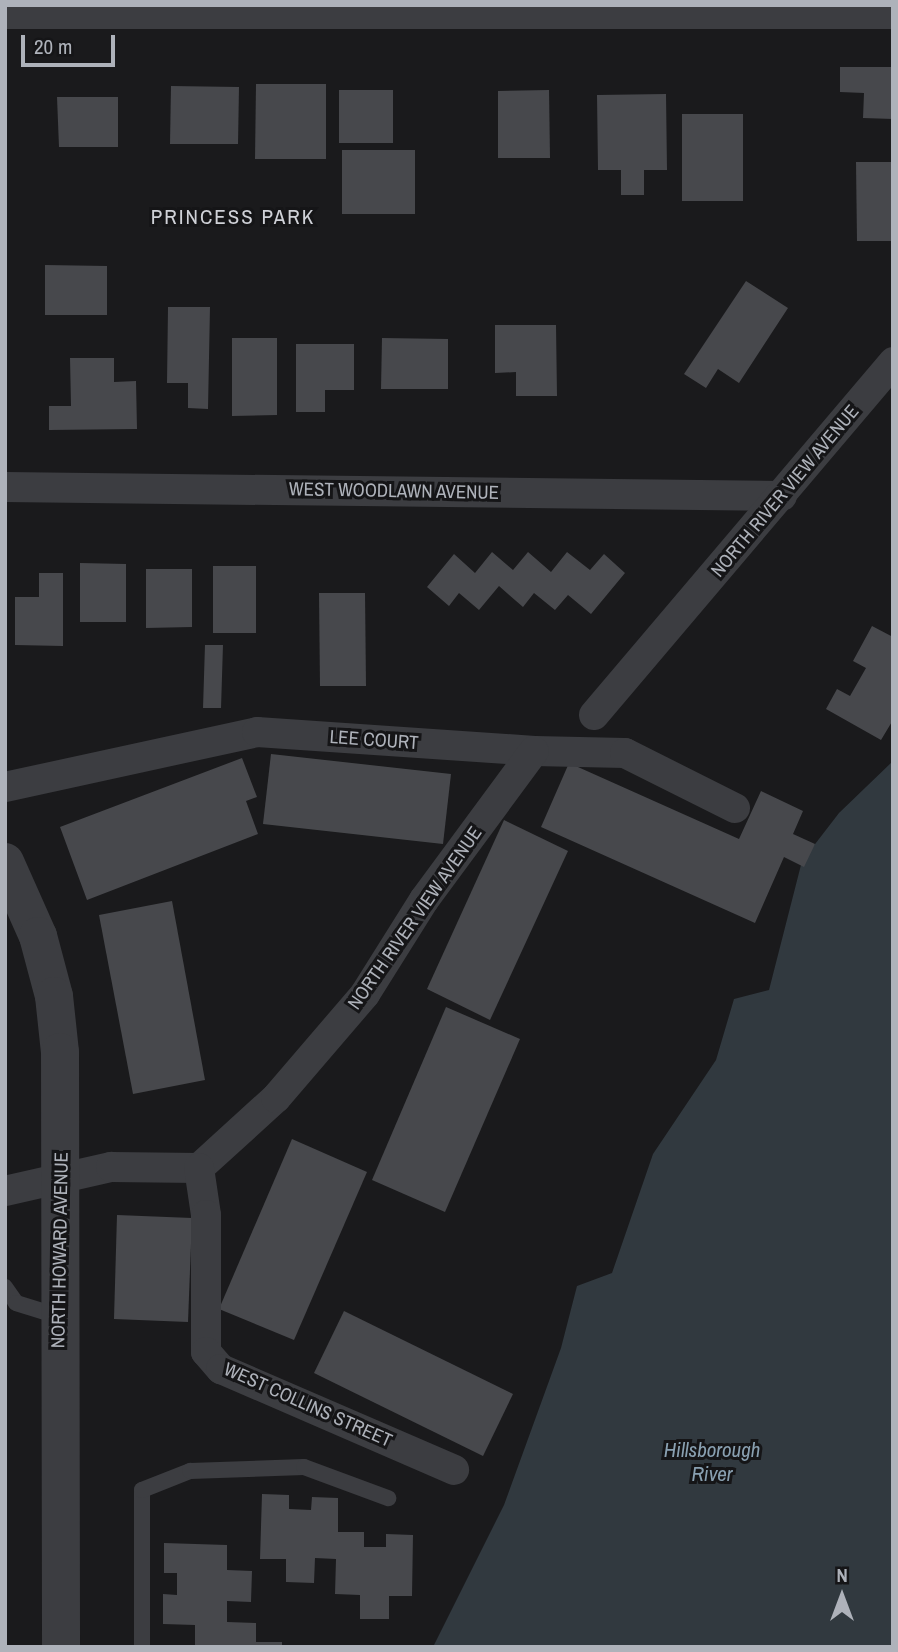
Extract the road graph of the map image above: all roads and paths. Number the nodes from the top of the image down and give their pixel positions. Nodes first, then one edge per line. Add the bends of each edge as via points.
1 (5, 14) edge
2 (893, 14) edge
3 (893, 362) edge
4 (5, 487) edge
5 (782, 496) junction
6 (594, 715) dead end
7 (534, 751) junction
8 (5, 787) edge
9 (735, 808) dead end
10 (5, 862) edge
11 (199, 1168) junction
12 (62, 1176) junction
13 (5, 1191) edge
14 (5, 1287) edge
15 (58, 1316) junction
16 (454, 1470) dead end
17 (388, 1498) dead end
18 (61, 1647) edge
19 (142, 1647) edge

1 - 2 street
3 - 5 street, NORTH RIVER VIEW AVENUE
4 - 5 street, WEST WOODLAWN AVENUE
5 - 6 street, NORTH RIVER VIEW AVENUE
7 - 8 street, LEE COURT via 257,732
7 - 9 street, LEE COURT via 625,753
7 - 11 street, NORTH RIVER VIEW AVENUE via 424,900 365,994 276,1098
10 - 12 street, NORTH HOWARD AVENUE via 38,936 54,996 60,1052
11 - 12 street via 111,1167
11 - 16 street, WEST COLLINS STREET via 206,1216 206,1352 221,1369
12 - 13 street
12 - 15 street, NORTH HOWARD AVENUE
14 - 15 lane via 16,1303
15 - 18 street, NORTH HOWARD AVENUE
17 - 19 lane via 304,1467 190,1471 142,1490

